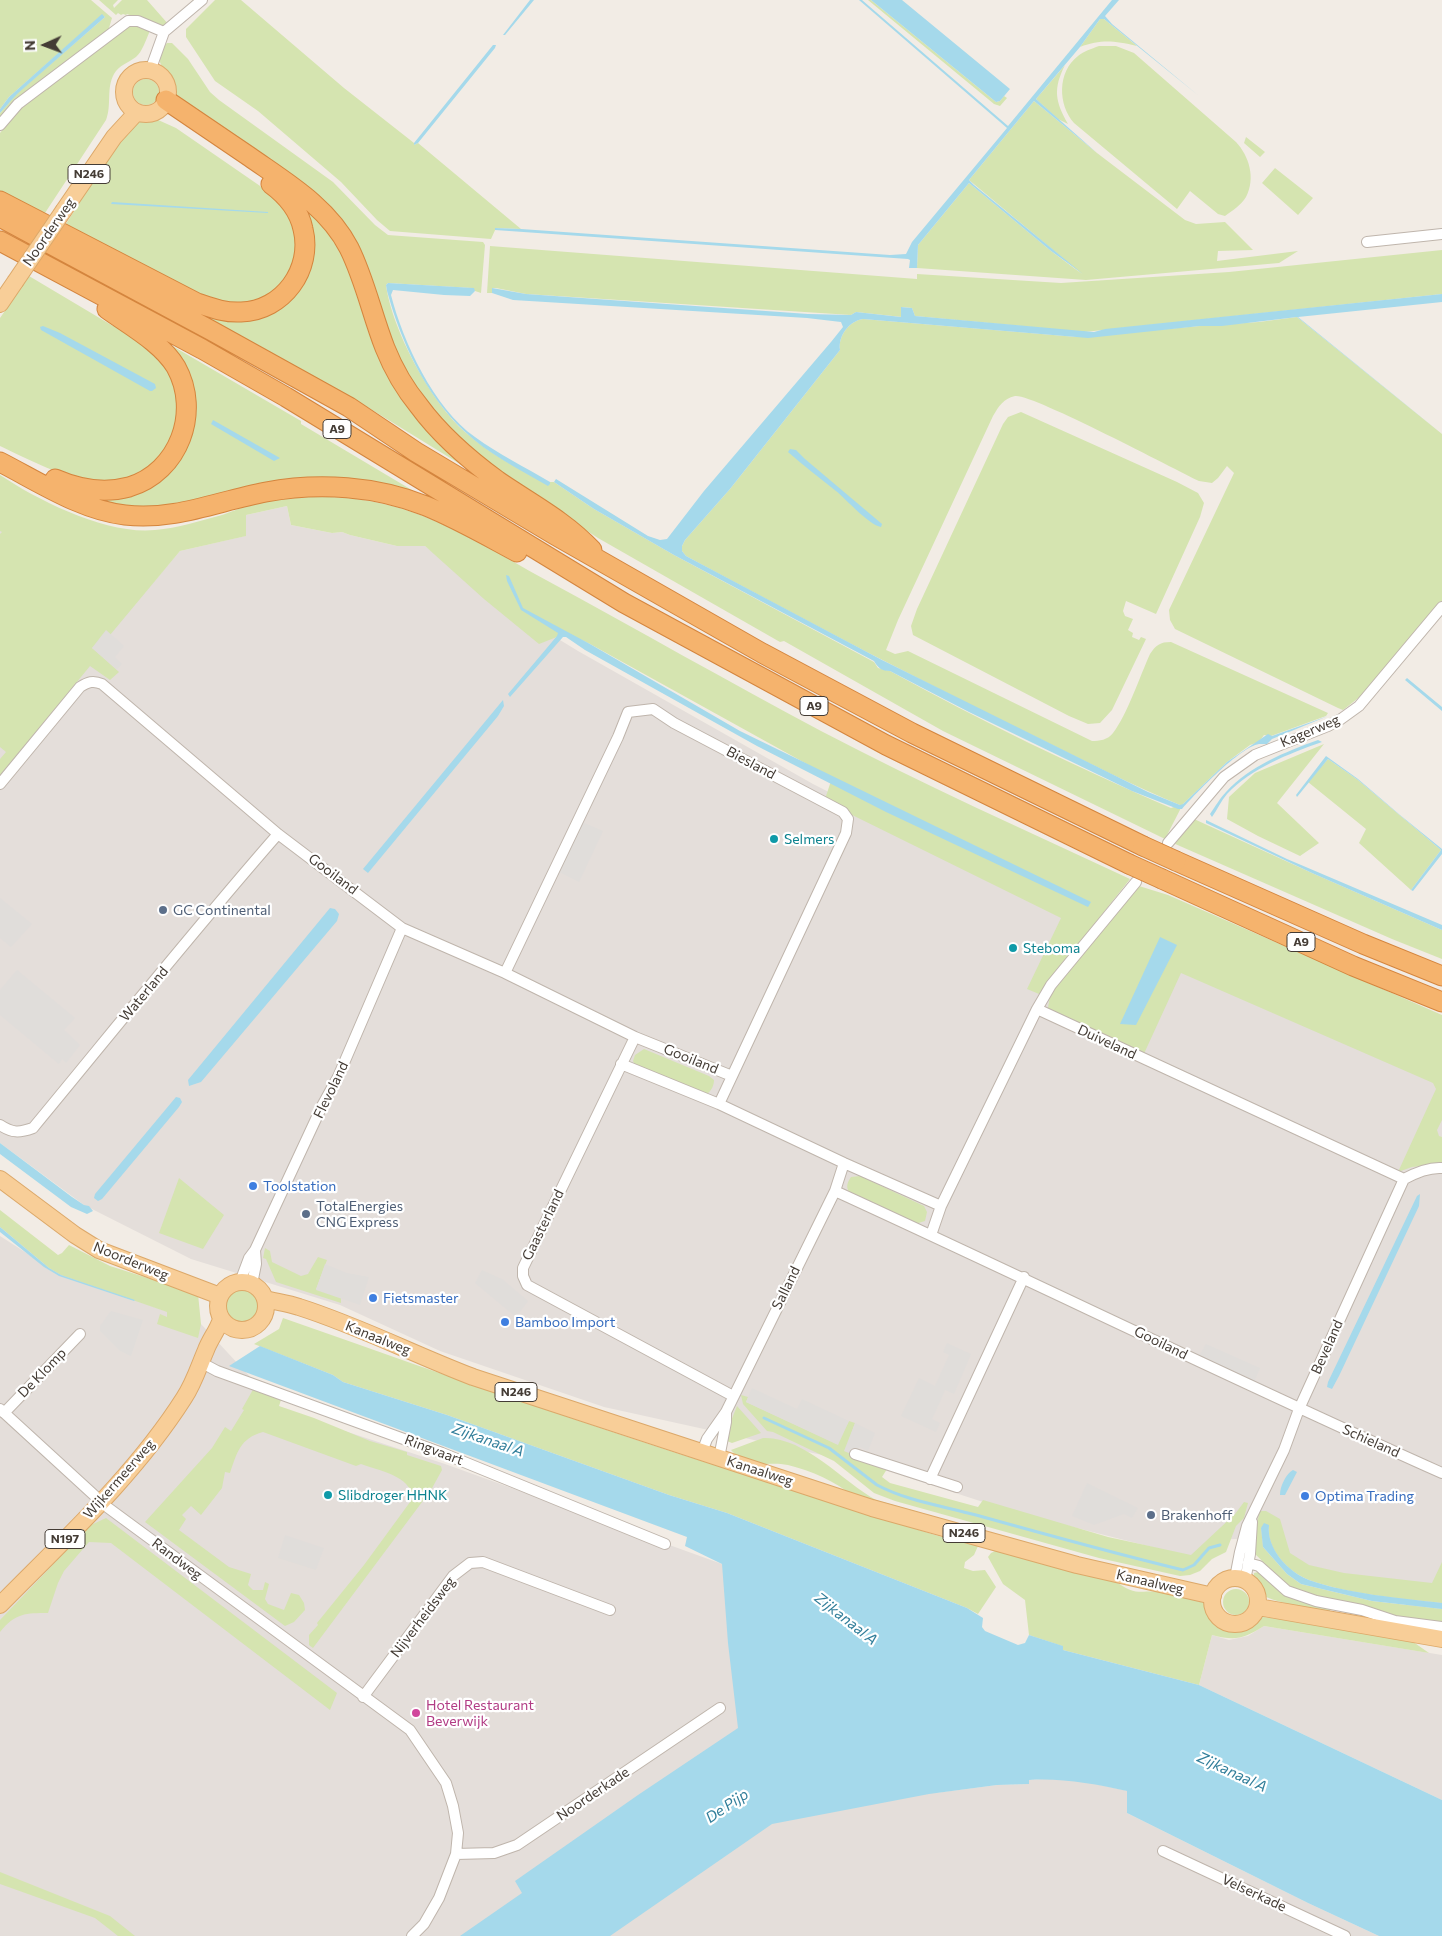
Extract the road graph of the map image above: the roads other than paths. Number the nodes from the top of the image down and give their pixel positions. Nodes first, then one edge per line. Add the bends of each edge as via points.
1 (202, 0) edge
2 (164, 32) junction
3 (150, 71) junction
4 (163, 104) junction
5 (133, 109) junction
6 (0, 126) edge
7 (0, 201) edge
8 (0, 217) edge
9 (1442, 234) edge
10 (0, 241) edge
11 (1367, 242) dead end
12 (45, 264) junction
13 (0, 304) edge
14 (2, 461) edge
15 (611, 568) junction
16 (624, 603) junction
17 (1442, 607) edge
18 (0, 784) edge
19 (278, 834) junction
20 (1168, 843) dead end
21 (1136, 882) dead end
22 (402, 928) junction
23 (505, 973) junction
24 (1442, 976) edge
25 (1442, 1002) edge
26 (1037, 1009) junction
27 (634, 1037) junction
28 (621, 1064) junction
29 (732, 1076) junction
30 (719, 1104) junction
31 (0, 1125) edge
32 (844, 1163) junction
33 (1442, 1168) edge
34 (0, 1178) edge
35 (1404, 1179) junction
36 (835, 1191) junction
37 (941, 1206) junction
38 (931, 1235) junction
39 (1024, 1277) junction
40 (246, 1283) junction
41 (220, 1296) junction
42 (266, 1299) junction
43 (318, 1314) junction
44 (264, 1318) junction
45 (221, 1319) junction
46 (236, 1330) junction
47 (80, 1334) dead end
48 (202, 1363) junction
49 (733, 1396) junction
50 (1299, 1409) junction
51 (2, 1411) edge
52 (726, 1412) junction
53 (702, 1452) junction
54 (855, 1454) dead end
55 (719, 1458) junction
56 (1442, 1473) edge
57 (930, 1479) junction
58 (958, 1487) dead end
59 (101, 1502) junction
60 (1252, 1516) junction
61 (665, 1544) dead end
62 (1248, 1563) junction
63 (1240, 1579) junction
64 (1213, 1596) junction
65 (0, 1605) edge
66 (1258, 1607) junction
67 (610, 1610) dead end
68 (1442, 1627) edge
69 (1442, 1639) edge
70 (363, 1696) junction
71 (720, 1708) dead end
72 (1163, 1851) dead end
73 (456, 1854) junction
74 (412, 1936) edge
75 (1345, 1936) edge

1 - 2 street
2 - 3 street
2 - 6 street via 138,21 128,21 18,104
3 - 4 main road via 166,85
3 - 5 main road via 130,77 124,91
4 - 5 main road via 153,113 145,114
4 - 7 highway via 282,192 300,220 306,242 300,271 284,294 268,306 229,312 197,303
4 - 15 highway, A9 via 290,185 325,215 348,247 385,349 418,406 463,454 576,533
5 - 13 main road, Noorderweg / N246, bridge via 118,125 114,137
8 - 15 highway, A9 via 349,407 416,452
9 - 11 street
10 - 12 highway, A9
12 - 14 highway, A9 via 142,332 174,365 185,392 186,423 178,446 162,468 129,487 89,489
12 - 16 highway, A9 via 286,397
14 - 16 highway, A9 via 72,499 124,515 170,515 267,491 305,487 378,491 425,505 576,585
15 - 24 highway, A9, bridge via 762,654 912,733 1176,862
16 - 25 highway, A9, bridge via 886,745 1129,864 1353,966
17 - 20 street, Kagerweg via 1359,706 1328,726 1255,755 1224,777
18 - 19 street, Gooiland via 80,688 95,681
19 - 22 street, Gooiland
19 - 31 street, Waterland via 33,1128 9,1132
21 - 26 street via 1051,985
22 - 23 street, Gooiland
22 - 40 street, Flevoland via 338,1077 255,1250 256,1264
23 - 27 street, Gooiland
23 - 29 street, Biesland via 628,712 653,709 842,812 848,820 846,833
26 - 35 street, Duiveland
26 - 37 street
27 - 28 street, Gaasterland
27 - 29 street, Gooiland
28 - 30 street
28 - 49 street, Gaasterland via 523,1268 523,1276 527,1285
29 - 30 street, Biesland
30 - 32 street
32 - 36 street, Salland
32 - 37 street
33 - 35 street via 1414,1173
34 - 41 main road, Noorderweg via 99,1250
35 - 50 street, Beveland
36 - 38 street, Gooiland
36 - 49 street, Salland
37 - 38 street
38 - 39 street, Gooiland
39 - 50 street, Gooiland
39 - 57 street
40 - 41 main road via 228,1286
40 - 42 main road via 260,1290
41 - 45 main road via 217,1303
42 - 43 main road, Kanaalweg / N246
42 - 44 main road
43 - 44 main road, Kanaalweg / N246 via 287,1312
43 - 53 main road, Kanaalweg / N246 via 473,1378
44 - 46 main road, N246 via 255,1327
45 - 46 main road
45 - 48 main road, Wijkermeerweg / N197
46 - 48 main road, Wijkermeerweg / N197
47 - 51 street, De Klomp
48 - 59 main road, Wijkermeerweg / N197 via 185,1398 150,1446
48 - 61 street, Ringvaart via 442,1453
49 - 52 street, Salland
50 - 56 street, Schieland
50 - 60 street, Beveland via 1284,1450
51 - 59 street, Randweg
52 - 53 street, Salland
52 - 55 street, Salland
53 - 55 main road, Kanaalweg / N246
54 - 57 street
55 - 64 main road, Kanaalweg / N246 via 900,1515 1077,1565
57 - 58 street
59 - 65 main road, Wijkermeerweg / N197
59 - 70 street, Randweg
60 - 62 street, Beveland
60 - 63 street, Beveland via 1243,1536
62 - 63 street, Beveland
62 - 68 street via 1259,1566 1287,1591 1316,1601 1362,1610 1395,1621
63 - 64 main road via 1221,1583
63 - 66 main road via 1256,1592
64 - 66 main road via 1214,1608 1220,1618 1230,1623 1242,1623 1252,1617
66 - 69 main road
67 - 70 street, Nijverheidsweg via 483,1562 470,1563 453,1576
70 - 73 street via 410,1730 446,1783 458,1833
71 - 73 street, Noorderkade via 517,1845 494,1853
72 - 75 street, Velserkade
73 - 74 street via 439,1898 424,1924

